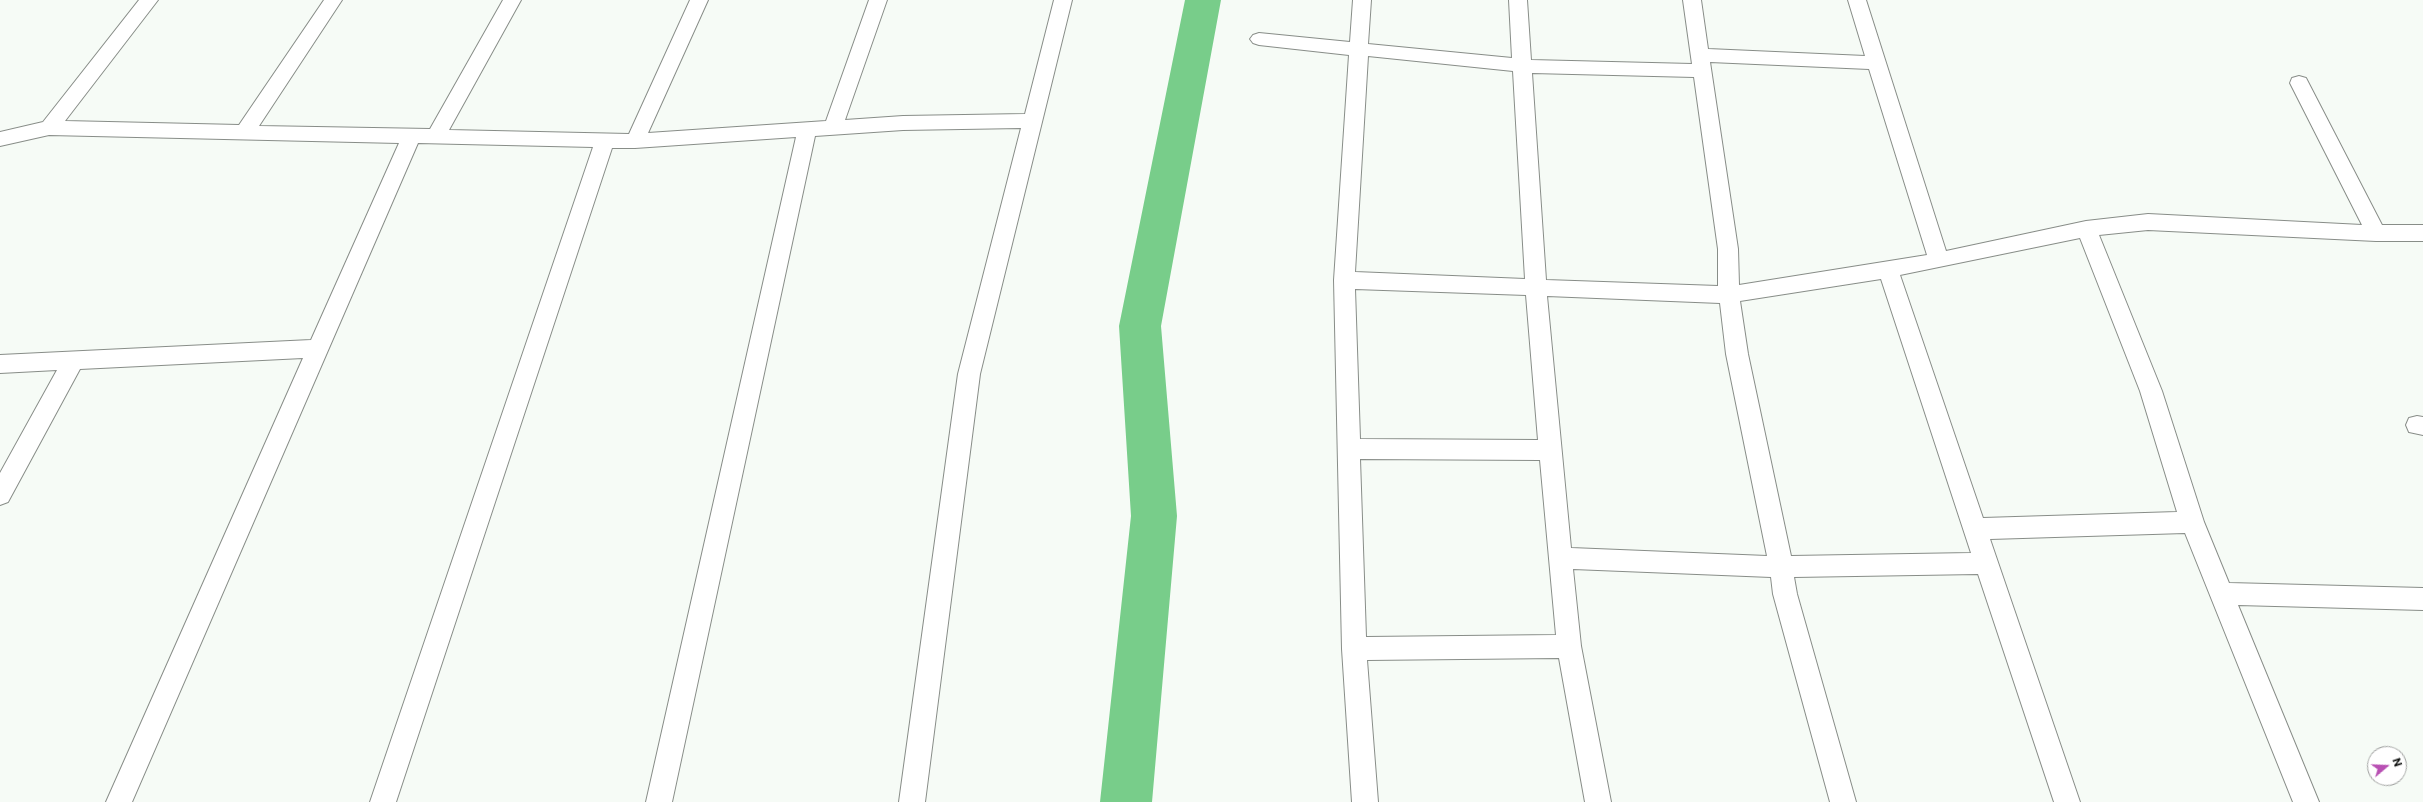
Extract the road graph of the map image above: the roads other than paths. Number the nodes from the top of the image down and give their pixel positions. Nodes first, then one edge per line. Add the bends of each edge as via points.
1 (149, 0) edge
2 (333, 0) edge
3 (512, 0) edge
4 (699, 0) edge
5 (878, 0) edge
6 (1063, 0) edge
7 (1362, 0) edge
8 (1518, 0) edge
9 (1692, 0) edge
10 (1857, 0) edge
11 (1259, 39) dead end
12 (1358, 50) junction
13 (1701, 63) junction
14 (1877, 63) junction
15 (1522, 66) junction
16 (2298, 83) dead end
17 (1033, 121) junction
18 (49, 128) junction
19 (833, 128) junction
20 (806, 130) junction
21 (244, 133) junction
22 (411, 137) junction
23 (435, 137) junction
24 (0, 139) edge
25 (605, 141) junction
26 (635, 142) junction
27 (2086, 229) junction
28 (2376, 233) junction
29 (2423, 233) edge
30 (1939, 261) junction
31 (1888, 269) junction
32 (1344, 280) junction
33 (1536, 287) junction
34 (1729, 295) junction
35 (318, 348) junction
36 (74, 360) junction
37 (0, 364) edge
38 (1349, 449) junction
39 (1551, 450) junction
40 (0, 495) edge
41 (2192, 522) junction
42 (1977, 529) junction
43 (1560, 558) junction
44 (1986, 563) junction
45 (1781, 567) junction
46 (2222, 594) junction
47 (2423, 599) edge
48 (1569, 646) junction
49 (1354, 649) junction
50 (119, 802) edge
51 (383, 802) edge
52 (659, 802) edge
53 (912, 802) edge
54 (1365, 802) edge
55 (1598, 802) edge
56 (1843, 802) edge
57 (2067, 802) edge
58 (2306, 802) edge

1 - 18 street
2 - 21 street
3 - 23 street
4 - 26 street
5 - 19 street
6 - 17 street
7 - 12 street
8 - 15 street
9 - 13 street
10 - 14 street
11 - 12 street
12 - 15 street
12 - 32 street
13 - 14 street
13 - 15 street
13 - 34 street via 1728,249
14 - 30 street
15 - 33 street
16 - 28 street
17 - 19 street via 903,123
17 - 53 street via 970,374
18 - 21 street
18 - 24 street
19 - 20 street
20 - 26 street
20 - 52 street
21 - 22 street
22 - 23 street
22 - 35 street
23 - 25 street
25 - 26 street
25 - 51 street
27 - 28 street via 2148,222
27 - 30 street
27 - 41 street via 2151,391
28 - 29 street
30 - 31 street
31 - 34 street
31 - 42 street
32 - 33 street
32 - 38 street
33 - 34 street
33 - 39 street
34 - 45 street via 1737,354
35 - 36 street
35 - 50 street
36 - 37 street
36 - 40 street
38 - 39 street
38 - 49 street
39 - 43 street
41 - 42 street
41 - 46 street
42 - 44 street
43 - 45 street
43 - 48 street
44 - 45 street
44 - 57 street
45 - 56 street via 1785,594
46 - 47 street
46 - 58 street
48 - 49 street
48 - 55 street
49 - 54 street

